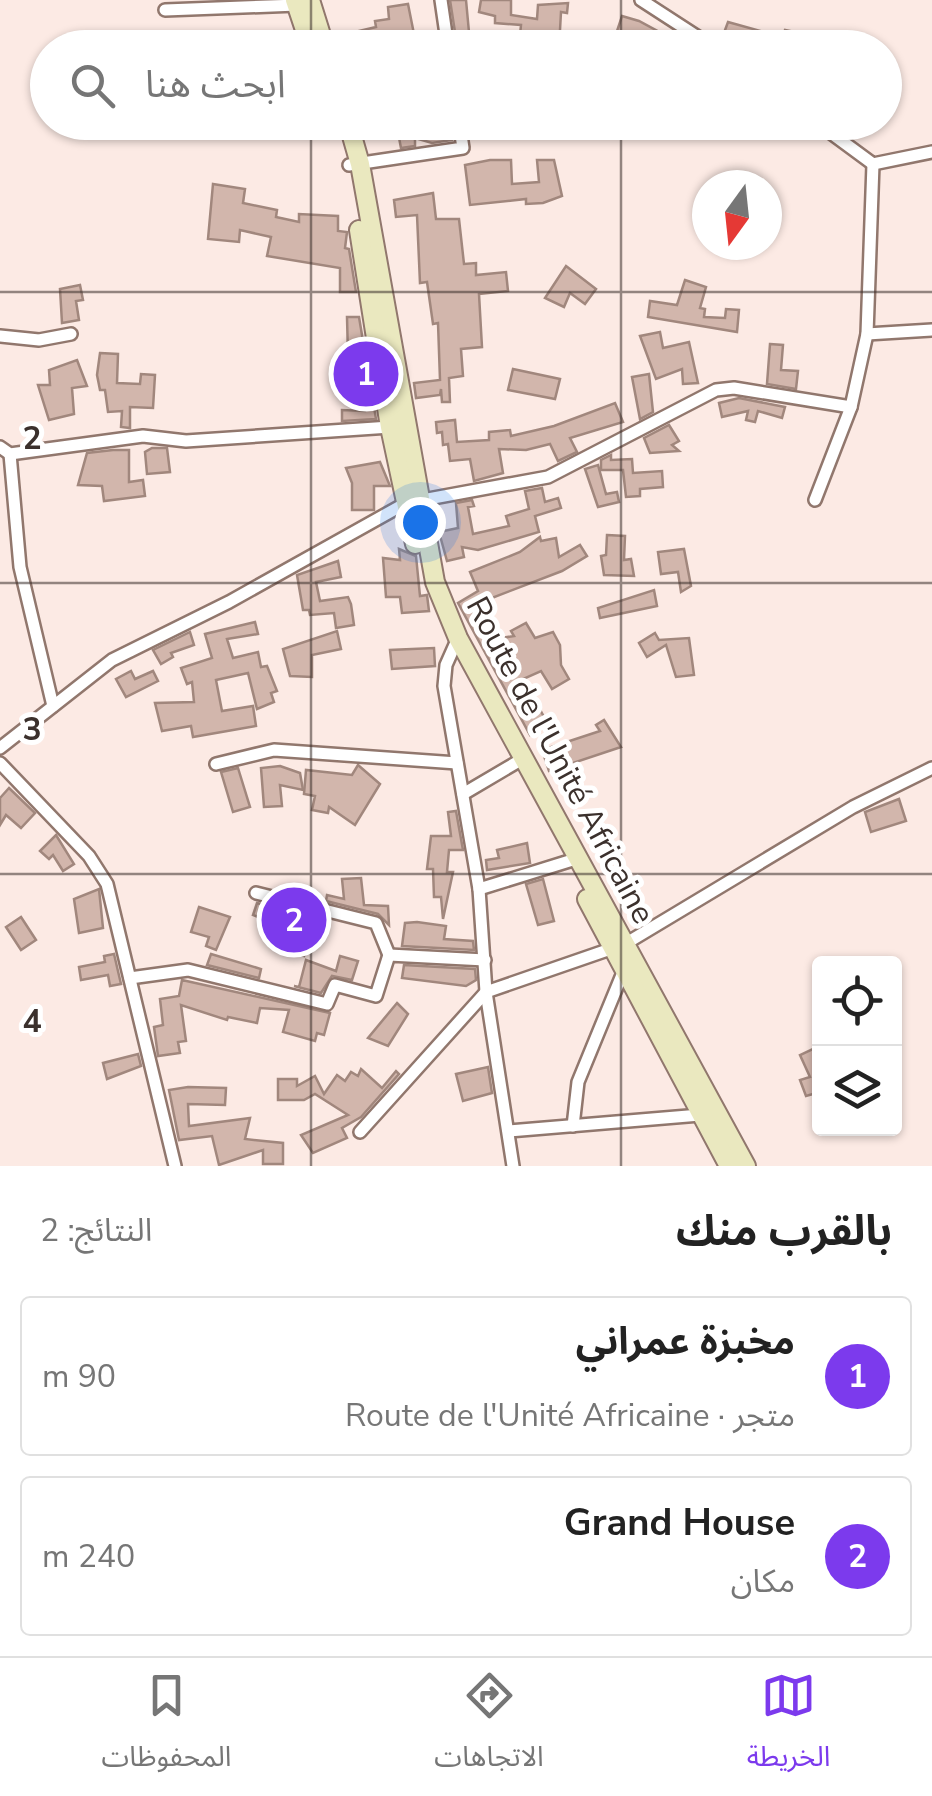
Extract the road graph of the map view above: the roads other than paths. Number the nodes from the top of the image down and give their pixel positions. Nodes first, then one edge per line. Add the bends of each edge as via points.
1 (441, 0) edge
2 (641, 0) edge
3 (301, 2) edge
4 (218, 4) edge
5 (165, 10) dead end
6 (307, 30) edge
7 (316, 30) edge
8 (445, 30) edge
9 (687, 30) edge
10 (343, 140) edge
11 (351, 140) edge
12 (462, 140) edge
13 (840, 140) edge
14 (932, 152) edge
15 (873, 164) junction
16 (354, 165) junction
17 (932, 330) edge
18 (71, 334) dead end
19 (868, 334) junction
20 (0, 336) edge
21 (851, 407) junction
22 (390, 428) junction
23 (5, 451) edge
24 (815, 500) dead end
25 (412, 501) junction
26 (455, 645) junction
27 (53, 706) junction
28 (0, 748) edge
29 (520, 761) junction
30 (458, 762) junction
31 (0, 763) edge
32 (216, 764) dead end
33 (932, 768) edge
34 (11, 774) junction
35 (0, 785) edge
36 (463, 794) junction
37 (574, 860) junction
38 (479, 889) junction
39 (256, 892) dead end
40 (388, 956) junction
41 (623, 956) junction
42 (485, 960) junction
43 (130, 978) junction
44 (486, 992) junction
45 (700, 1115) junction
46 (572, 1126) junction
47 (509, 1131) junction
48 (360, 1132) dead end
49 (175, 1166) edge
50 (513, 1166) edge
51 (728, 1166) edge
52 (746, 1166) edge

1 - 8 street
2 - 9 street
3 - 4 street
3 - 6 main road
3 - 7 main road
4 - 5 street
10 - 16 main road, Route de l'Unité Africaine
11 - 16 main road, Route de l'Unité Africaine
12 - 16 street via 463,148
13 - 15 street
14 - 15 street
15 - 19 street
16 - 22 main road, Route de l'Unité Africaine
16 - 25 main road, Route de l'Unité Africaine
17 - 19 street
18 - 20 street via 39,340
19 - 21 street
21 - 24 street
21 - 25 street via 716,390 548,477
22 - 23 street via 186,440 142,436
22 - 25 main road, Route de l'Unité Africaine
23 - 27 street via 20,567
25 - 26 main road, Route de l'Unité Africaine
25 - 27 street via 112,660
26 - 29 main road, Route de l'Unité Africaine
26 - 30 street via 444,686
27 - 28 street
29 - 36 street
29 - 37 main road, Route de l'Unité Africaine
30 - 32 street via 274,750
30 - 36 street
31 - 34 street
33 - 41 street via 853,807
34 - 35 street
34 - 43 street via 101,871
36 - 38 street
37 - 38 street
37 - 41 main road, Route de l'Unité Africaine
38 - 42 street
39 - 40 street via 376,923
40 - 42 street
40 - 43 street via 376,996 336,984 327,1004 188,970
41 - 44 street
41 - 45 main road, Route de l'Unité Africaine
41 - 46 street via 578,1082
41 - 52 main road, Route de l'Unité Africaine
42 - 44 street
43 - 49 street
44 - 47 street
44 - 48 street
45 - 46 street
45 - 51 main road, Route de l'Unité Africaine
46 - 47 street
47 - 50 street

